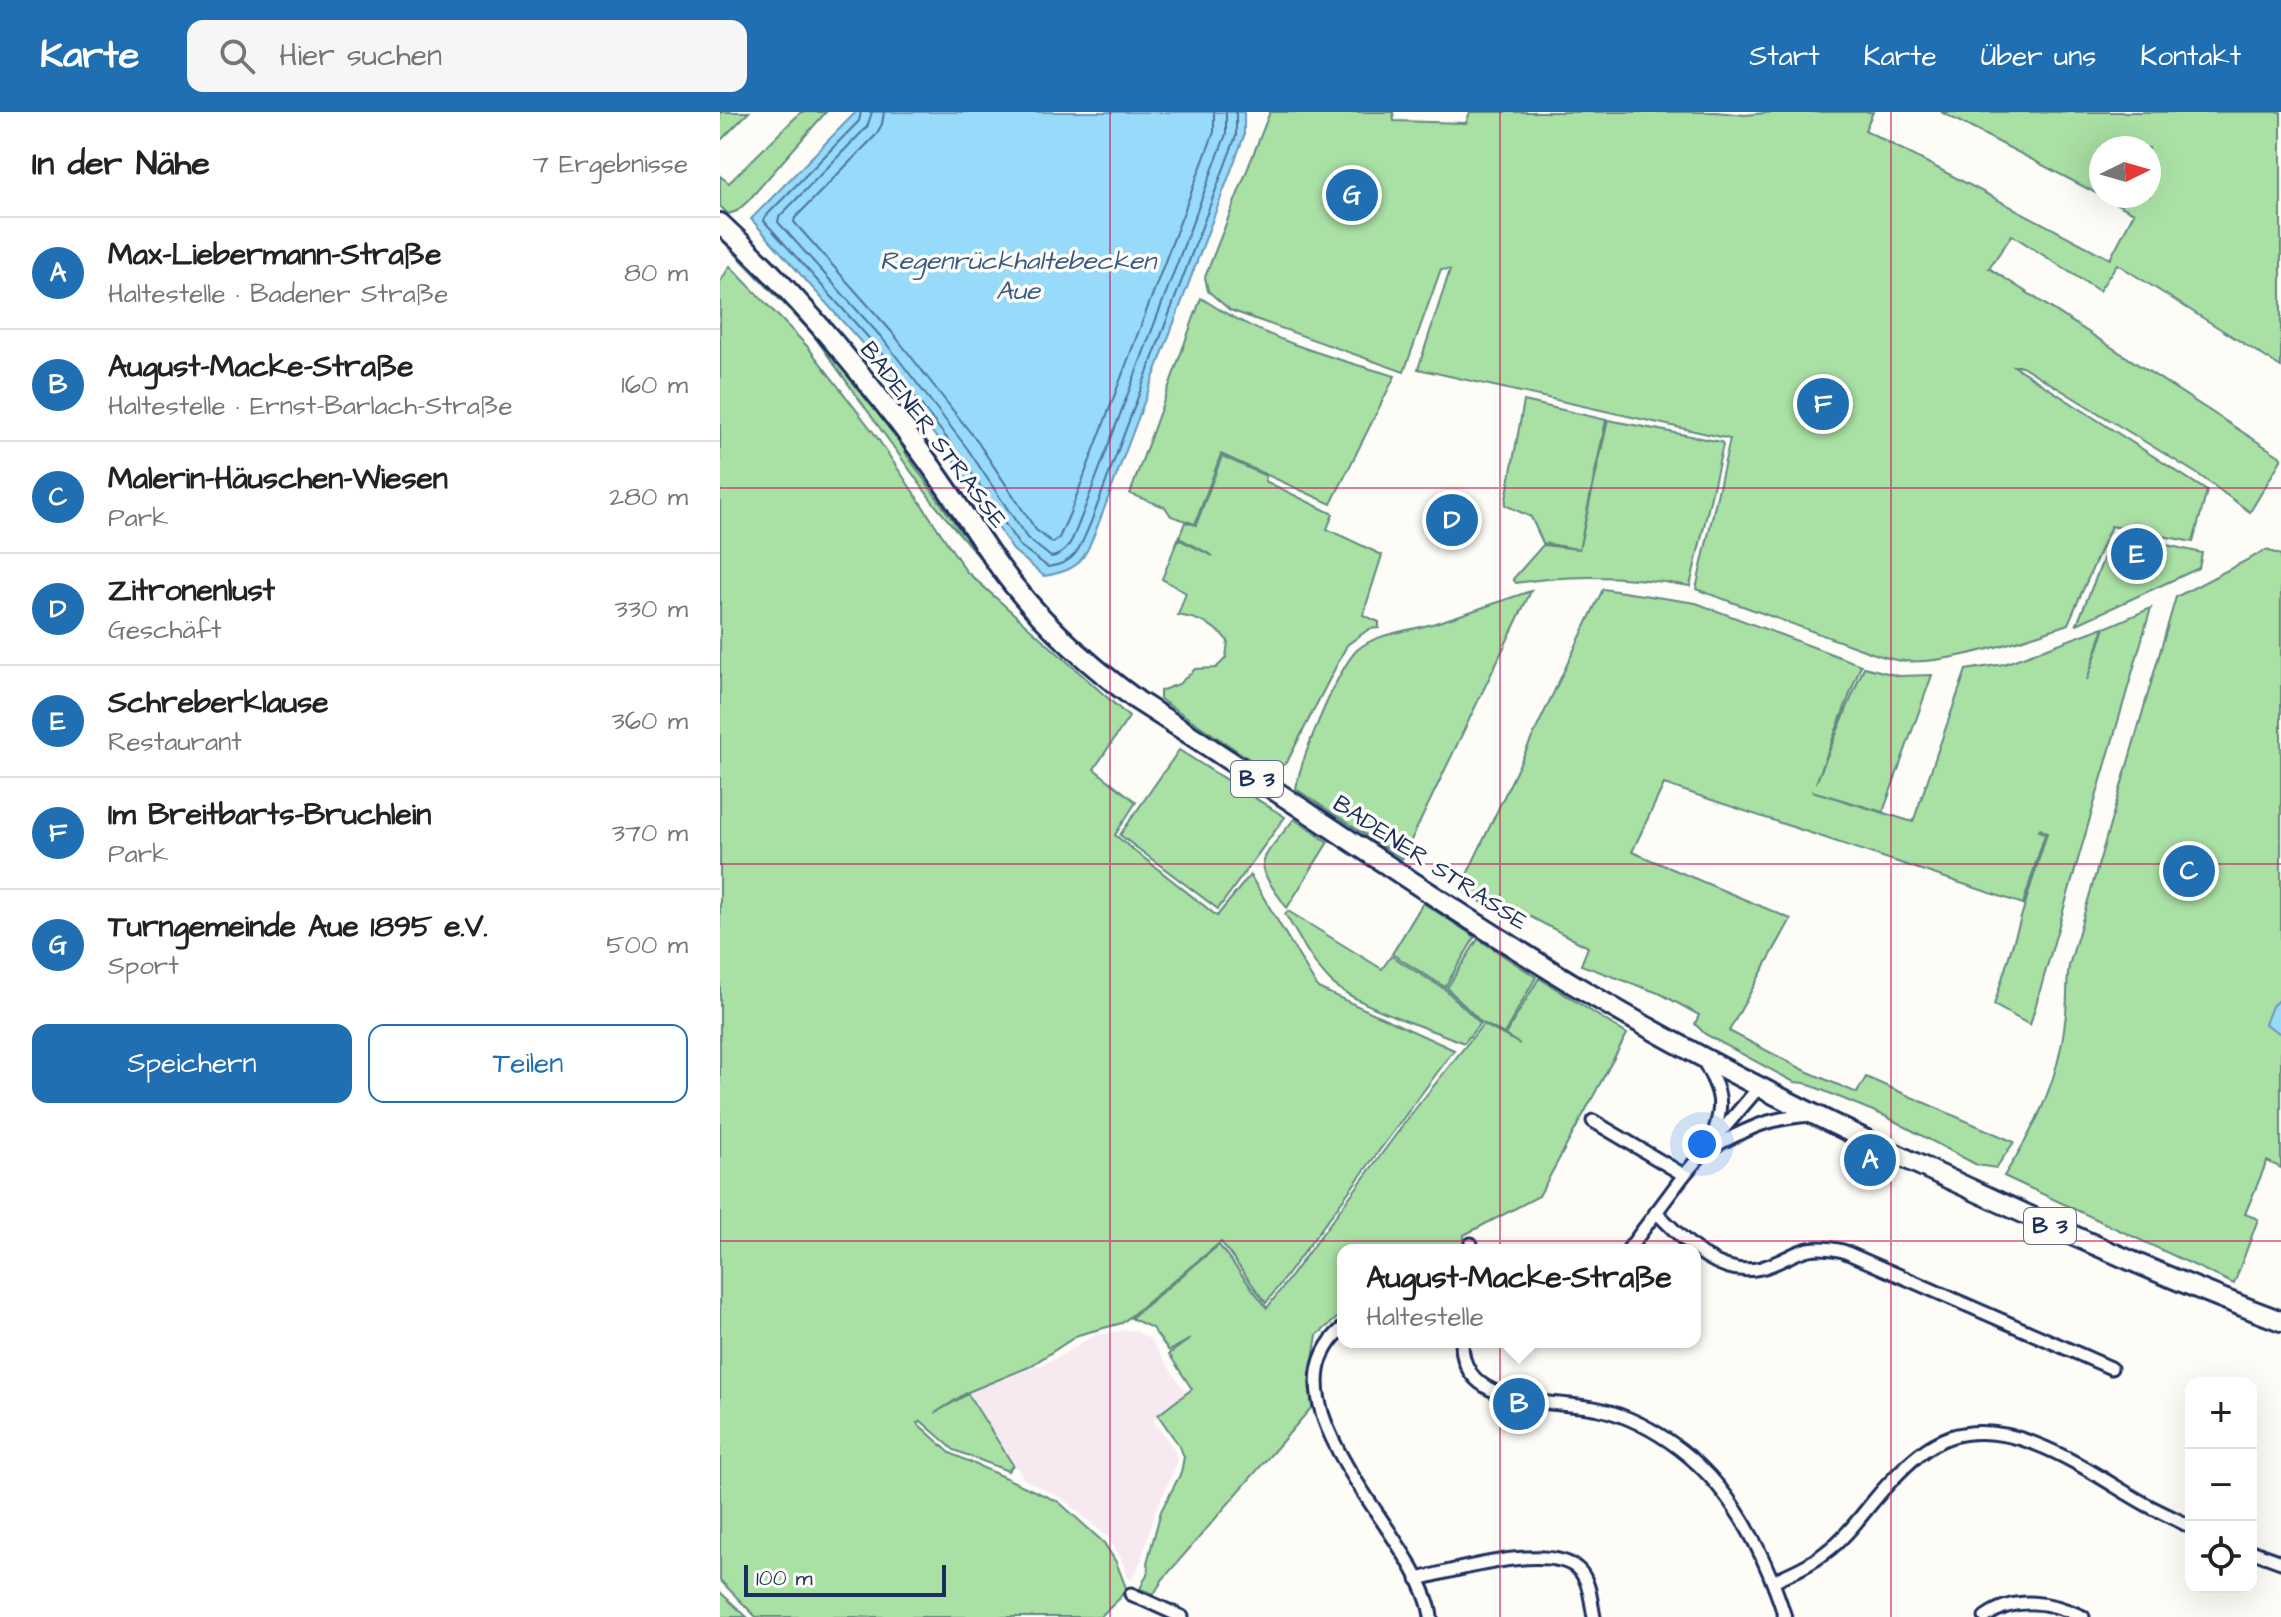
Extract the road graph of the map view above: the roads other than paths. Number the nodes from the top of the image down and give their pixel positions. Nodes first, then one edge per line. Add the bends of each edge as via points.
1 (720, 223) edge
2 (1699, 1054) junction
3 (1760, 1086) junction
4 (1814, 1115) junction
5 (1593, 1121) dead end
6 (1708, 1149) junction
7 (1684, 1175) junction
8 (1656, 1212) junction
9 (1632, 1244) edge
10 (1691, 1244) edge
11 (1701, 1252) edge
12 (2281, 1321) edge
13 (1337, 1335) edge
14 (1462, 1348) edge
15 (2111, 1368) dead end
16 (2185, 1524) edge
17 (2257, 1553) edge
18 (2281, 1562) edge
19 (1417, 1579) junction
20 (1773, 1581) junction
21 (1131, 1594) dead end
22 (1182, 1617) edge
23 (1431, 1617) edge
24 (1594, 1617) edge
25 (1785, 1617) edge
26 (1985, 1617) edge
27 (2083, 1617) edge

1 - 2 main road, BADENER STRASSE / B 3 via 868,381 1001,568 1098,672 1476,922
2 - 3 main road, BADENER STRASSE / B 3
2 - 6 street via 1722,1106
3 - 4 main road, BADENER STRASSE / B 3
3 - 6 street
4 - 6 street via 1766,1121
4 - 12 main road, BADENER STRASSE / B 3 via 2152,1272
5 - 7 street
6 - 7 street
7 - 8 street
8 - 9 street
8 - 10 street
11 - 15 street via 1734,1269 1761,1268 1807,1248 1843,1251
13 - 19 street via 1325,1348 1318,1374 1319,1407
14 - 20 street via 1468,1370 1489,1391 1602,1410 1639,1422 1678,1448 1729,1498
16 - 20 street via 2080,1464 2016,1437 1951,1437 1906,1466 1829,1550
17 - 18 street
19 - 23 street
19 - 24 street via 1550,1557 1581,1571
20 - 25 street
21 - 22 street
26 - 27 street via 1996,1609 2034,1603

